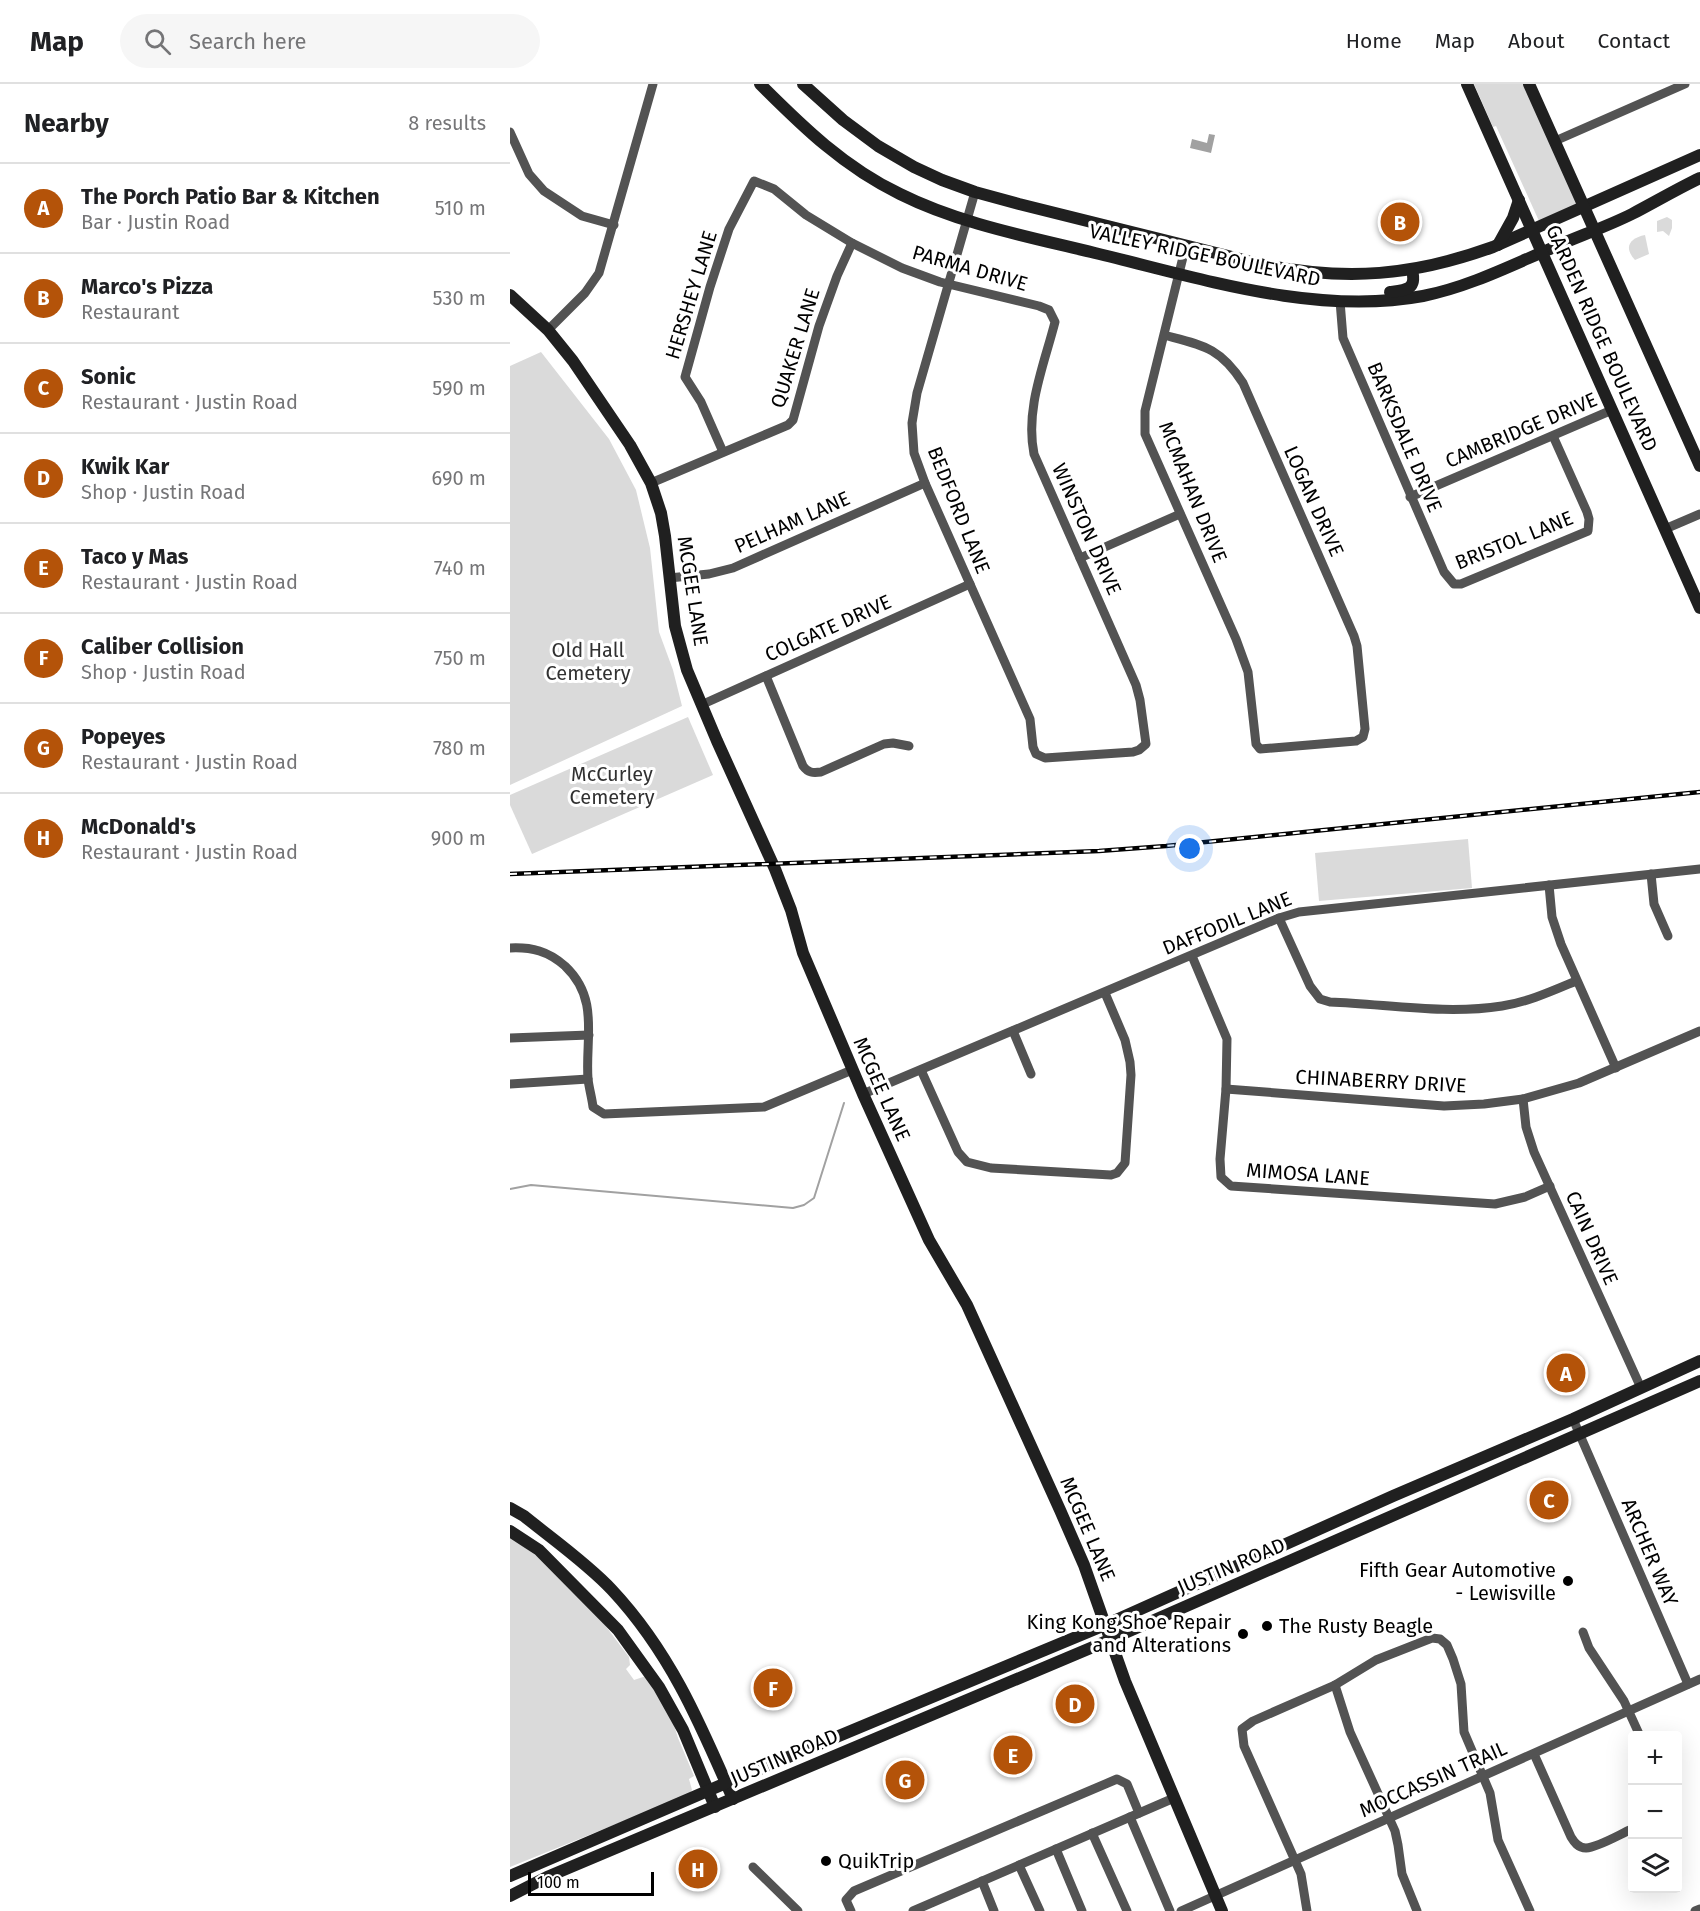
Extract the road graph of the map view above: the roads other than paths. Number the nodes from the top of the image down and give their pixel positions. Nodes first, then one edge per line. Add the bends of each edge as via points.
1 (653, 84) edge
2 (760, 84) edge
3 (803, 84) edge
4 (1467, 84) edge
5 (1529, 84) edge
6 (1684, 84) edge
7 (510, 132) edge
8 (1555, 141) junction
9 (1700, 156) edge
10 (1700, 178) edge
11 (754, 181) joint
12 (975, 192) junction
13 (1519, 200) junction
14 (1584, 207) junction
15 (967, 219) junction
16 (614, 225) junction
17 (1532, 229) junction
18 (1595, 231) junction
19 (852, 243) junction
20 (1498, 244) junction
21 (1186, 245) junction
22 (1542, 252) junction
23 (1412, 270) junction
24 (1180, 273) junction
25 (949, 284) junction
26 (510, 295) edge
27 (1340, 301) junction
28 (1360, 301) junction
29 (1052, 316) joint
30 (548, 330) junction
31 (1164, 336) junction
32 (1612, 410) junction
33 (1553, 436) junction
34 (723, 452) junction
35 (1700, 466) edge
36 (651, 483) junction
37 (925, 483) junction
38 (1410, 497) junction
39 (1180, 514) junction
40 (1700, 514) edge
41 (1665, 529) junction
42 (1080, 558) junction
43 (669, 578) junction
44 (1452, 582) joint
45 (969, 584) junction
46 (1700, 608) edge
47 (766, 676) junction
48 (701, 705) junction
49 (909, 746) dead end
50 (1260, 749) joint
51 (1045, 758) joint
52 (1700, 869) edge
53 (1651, 874) junction
54 (1549, 885) junction
55 (1279, 918) junction
56 (1668, 936) dead end
57 (510, 948) edge
58 (1192, 956) junction
59 (1576, 981) junction
60 (1105, 993) junction
61 (1013, 1031) junction
62 (1700, 1031) edge
63 (589, 1035) junction
64 (510, 1038) edge
65 (1616, 1068) junction
66 (852, 1070) junction
67 (921, 1070) junction
68 (1031, 1074) dead end
69 (588, 1079) junction
70 (510, 1084) edge
71 (1226, 1089) junction
72 (863, 1094) junction
73 (1523, 1099) junction
74 (1550, 1186) junction
75 (1700, 1361) edge
76 (1700, 1381) edge
77 (1641, 1388) junction
78 (1573, 1419) junction
79 (1580, 1434) junction
80 (510, 1508) edge
81 (1324, 1527) junction
82 (510, 1530) edge
83 (1331, 1544) junction
84 (1105, 1625) junction
85 (1583, 1632) dead end
86 (1110, 1640) junction
87 (662, 1654) junction
88 (646, 1669) junction
89 (1700, 1679) edge
90 (1688, 1684) junction
91 (1335, 1685) junction
92 (1629, 1711) junction
93 (1638, 1731) edge
94 (1534, 1754) junction
95 (1483, 1776) junction
96 (726, 1783) junction
97 (708, 1791) junction
98 (1174, 1798) junction
99 (733, 1799) junction
100 (716, 1807) junction
101 (1135, 1815) junction
102 (1390, 1819) junction
103 (1628, 1831) edge
104 (1092, 1833) junction
105 (1056, 1849) junction
106 (1295, 1861) junction
107 (1019, 1865) junction
108 (753, 1866) dead end
109 (510, 1876) edge
110 (982, 1881) junction
111 (510, 1896) edge
112 (1216, 1896) junction
113 (1700, 1909) edge
114 (798, 1911) edge
115 (851, 1911) edge
116 (913, 1911) edge
117 (994, 1911) edge
118 (1040, 1911) edge
119 (1082, 1911) edge
120 (1127, 1911) edge
121 (1170, 1911) edge
122 (1181, 1911) edge
123 (1222, 1911) edge
124 (1307, 1911) edge
125 (1417, 1911) edge
126 (1530, 1911) edge
127 (1695, 1911) edge

1 - 16 street
2 - 15 main road, VALLEY RIDGE BOULEVARD via 827,148 861,172 932,209
3 - 12 main road, VALLEY RIDGE BOULEVARD via 887,152
4 - 13 main road, GARDEN RIDGE BOULEVARD
5 - 8 main road
6 - 8 street
7 - 16 street via 529,174 544,190 582,216
8 - 14 main road
9 - 14 main road, VALLEY RIDGE BOULEVARD
10 - 18 main road, VALLEY RIDGE BOULEVARD
11 - 19 street, PARMA DRIVE via 774,189 806,215
11 - 34 street, HERSHEY LANE via 729,229 685,377
12 - 15 street, BEDFORD LANE
12 - 21 main road, VALLEY RIDGE BOULEVARD
13 - 17 main road, GARDEN RIDGE BOULEVARD
13 - 20 main road
14 - 17 main road, VALLEY RIDGE BOULEVARD
14 - 18 main road
15 - 24 main road, VALLEY RIDGE BOULEVARD
15 - 25 street, BEDFORD LANE
16 - 30 street via 596,280
17 - 20 main road, VALLEY RIDGE BOULEVARD
17 - 22 main road, GARDEN RIDGE BOULEVARD
18 - 22 main road, VALLEY RIDGE BOULEVARD
18 - 35 main road
19 - 25 street, PARMA DRIVE via 902,268
19 - 34 street, QUAKER LANE via 819,326 793,420
20 - 23 main road, VALLEY RIDGE BOULEVARD
21 - 23 main road, VALLEY RIDGE BOULEVARD via 1295,271 1354,275
21 - 24 street, MCMAHAN DRIVE
22 - 28 main road, VALLEY RIDGE BOULEVARD via 1430,294
22 - 32 main road, GARDEN RIDGE BOULEVARD
23 - 28 main road via 1413,282 1407,289 1374,294
24 - 27 main road, VALLEY RIDGE BOULEVARD via 1280,295
24 - 31 street, MCMAHAN DRIVE
25 - 29 street, PARMA DRIVE via 1039,306
25 - 37 street, BEDFORD LANE via 912,423 914,453
26 - 30 main road, MCGEE LANE
27 - 28 main road, VALLEY RIDGE BOULEVARD
27 - 38 street, BARKSDALE DRIVE via 1343,338
29 - 42 street, WINSTON DRIVE via 1055,322 1031,416 1033,446
30 - 36 main road, MCGEE LANE via 625,436
31 - 39 street, MCMAHAN DRIVE via 1144,423 1145,434
31 - 50 street, LOGAN DRIVE via 1213,350 1243,383 1357,646 1363,737 1356,741
32 - 33 street, CAMBRIDGE DRIVE
32 - 41 main road, GARDEN RIDGE BOULEVARD
33 - 38 street, CAMBRIDGE DRIVE
33 - 44 street, BRISTOL LANE via 1587,512 1588,529 1461,584
34 - 36 street, QUAKER LANE
36 - 43 main road, MCGEE LANE via 661,513
37 - 43 street, PELHAM LANE via 734,568
37 - 45 street, BEDFORD LANE
38 - 44 street, BARKSDALE DRIVE
39 - 42 street
39 - 50 street, MCMAHAN DRIVE via 1248,672 1255,738
40 - 41 street
41 - 46 main road, GARDEN RIDGE BOULEVARD
42 - 51 street, WINSTON DRIVE via 1136,685 1146,744 1139,750
43 - 48 main road, MCGEE LANE via 680,647
45 - 47 street, COLGATE DRIVE
45 - 51 street, BEDFORD LANE via 1030,719 1036,754
47 - 48 street, COLGATE DRIVE
47 - 49 street via 803,766 809,772 821,772 884,744
48 - 66 main road, MCGEE LANE via 775,869 802,952
52 - 53 street, DAFFODIL LANE
53 - 54 street, DAFFODIL LANE
53 - 56 street via 1654,904
54 - 55 street, DAFFODIL LANE via 1312,909
54 - 59 street via 1552,917
55 - 58 street, DAFFODIL LANE
55 - 59 street via 1311,986 1320,999 1330,1002 1476,1009 1522,1001
57 - 63 street via 547,952 575,976 582,987
58 - 60 street, DAFFODIL LANE
58 - 71 street, MIMOSA LANE via 1227,1040
59 - 65 street
60 - 61 street, DAFFODIL LANE
60 - 67 street via 1125,1040 1131,1075 1125,1163 1117,1173 991,1168 967,1162 958,1152
61 - 67 street, DAFFODIL LANE
61 - 68 street
62 - 65 street, CHINABERRY DRIVE
63 - 64 street
63 - 69 street
65 - 73 street, CHINABERRY DRIVE
66 - 69 street via 764,1107 604,1114 593,1107
66 - 72 main road, MCGEE LANE
67 - 72 street, DAFFODIL LANE
69 - 70 street
71 - 73 street, CHINABERRY DRIVE via 1444,1106
71 - 74 street, MIMOSA LANE via 1221,1177 1237,1188 1495,1204
72 - 84 main road, MCGEE LANE via 929,1240 979,1331 1068,1528
73 - 74 street, CAIN DRIVE via 1526,1127
74 - 77 street, CAIN DRIVE
75 - 77 main road, JUSTIN ROAD
76 - 79 main road, JUSTIN ROAD
77 - 78 main road, JUSTIN ROAD
78 - 79 street, ARCHER WAY
78 - 81 main road, JUSTIN ROAD
79 - 83 main road, JUSTIN ROAD
79 - 90 street, ARCHER WAY
80 - 87 main road via 611,1588
81 - 83 main road
81 - 84 main road, JUSTIN ROAD
82 - 88 main road via 539,1550 611,1623
83 - 86 main road, JUSTIN ROAD
84 - 86 main road, MCGEE LANE
84 - 96 main road, JUSTIN ROAD
85 - 92 street
86 - 98 main road, MCGEE LANE
86 - 99 main road, JUSTIN ROAD
87 - 88 main road
87 - 96 main road via 700,1721
88 - 97 main road via 682,1730
89 - 90 street, MOCCASSIN TRAIL
90 - 92 street, MOCCASSIN TRAIL
91 - 95 street via 1376,1660 1418,1642 1440,1639 1448,1645 1461,1684 1464,1732
91 - 102 street via 1350,1732
91 - 106 street via 1253,1720 1242,1730 1244,1746
92 - 93 street
92 - 94 street, MOCCASSIN TRAIL
94 - 95 street, MOCCASSIN TRAIL
94 - 103 street via 1578,1846 1586,1848
95 - 102 street, MOCCASSIN TRAIL
95 - 126 street via 1493,1803 1498,1840
96 - 97 main road, JUSTIN ROAD
96 - 99 main road
97 - 100 main road
97 - 109 main road, JUSTIN ROAD
98 - 101 street
98 - 112 main road, MCGEE LANE
99 - 100 main road, JUSTIN ROAD
100 - 111 main road, JUSTIN ROAD
101 - 104 street
101 - 115 street via 1126,1784 1117,1779 854,1891 846,1900
101 - 121 street
102 - 106 street, MOCCASSIN TRAIL
102 - 125 street via 1402,1874
104 - 105 street
104 - 120 street
105 - 107 street
105 - 119 street
106 - 112 street, MOCCASSIN TRAIL
106 - 124 street
107 - 110 street
107 - 118 street
108 - 114 street
110 - 116 street
110 - 117 street
112 - 122 street, MOCCASSIN TRAIL
112 - 123 main road, MCGEE LANE
113 - 127 street

